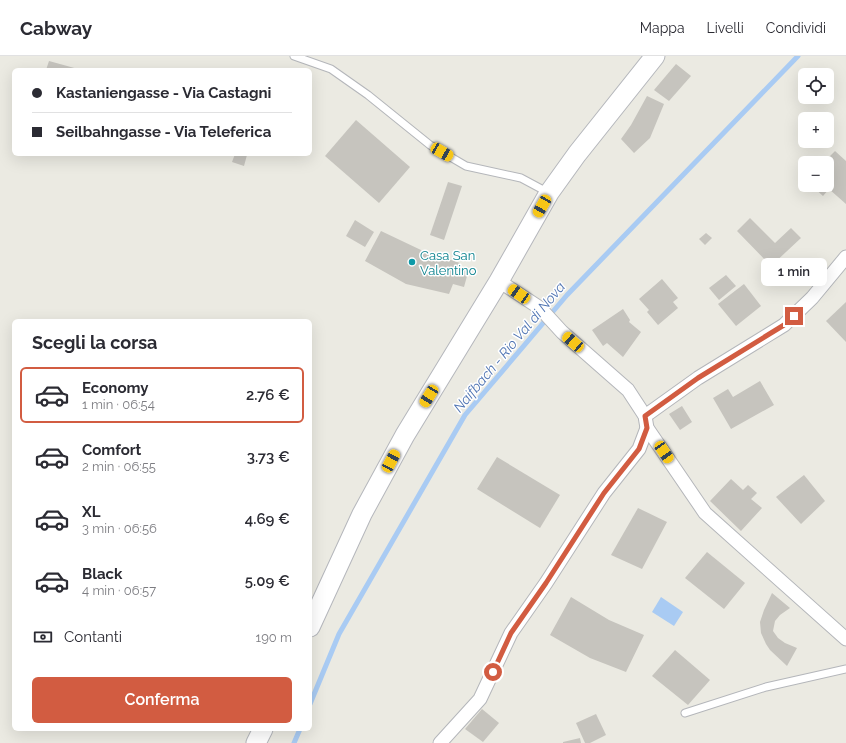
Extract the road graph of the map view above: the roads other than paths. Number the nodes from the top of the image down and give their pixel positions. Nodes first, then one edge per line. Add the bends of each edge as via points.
1 (294, 56) edge
2 (655, 56) edge
3 (549, 193) junction
4 (846, 257) edge
5 (499, 281) junction
6 (646, 422) junction
7 (312, 622) edge
8 (846, 639) edge
9 (846, 669) edge
10 (685, 713) dead end
11 (262, 731) edge
12 (256, 743) edge
13 (440, 743) edge

1 - 3 lane via 331,69 430,145 466,166 522,178
2 - 3 main road
3 - 5 main road
4 - 6 street via 812,298 784,325 698,378
5 - 6 street via 540,308 562,332 628,390
5 - 7 main road via 405,435 362,514
6 - 8 street via 705,513
6 - 13 street via 639,449 604,493 511,633 480,699
9 - 10 lane via 766,687
11 - 12 main road

